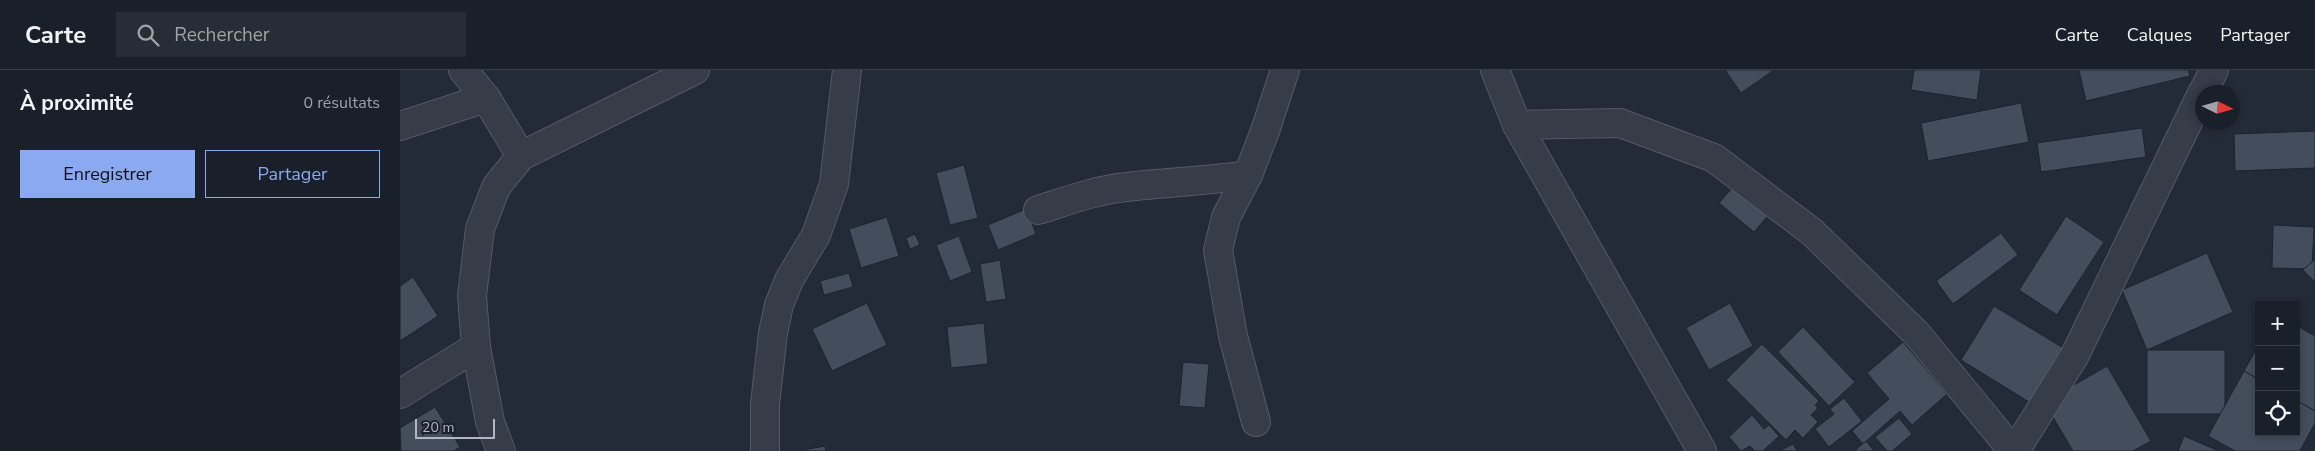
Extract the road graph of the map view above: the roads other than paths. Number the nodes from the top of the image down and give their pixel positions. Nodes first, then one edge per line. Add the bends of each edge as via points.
1 (463, 70) edge
2 (695, 70) edge
3 (847, 70) edge
4 (1285, 70) edge
5 (1494, 70) edge
6 (2214, 70) edge
7 (2207, 85) edge
8 (486, 98) junction
9 (2195, 109) edge
10 (1517, 125) junction
11 (400, 126) edge
12 (521, 156) junction
13 (1248, 175) junction
14 (1038, 210) dead end
15 (476, 347) junction
16 (400, 394) edge
17 (1256, 422) dead end
18 (501, 451) edge
19 (765, 451) edge
20 (1702, 451) edge
21 (2014, 451) edge

1 - 8 street
2 - 12 street
3 - 19 street via 834,184 816,235 789,280 779,304 766,404
4 - 13 street
5 - 10 street
6 - 7 street
8 - 11 street
8 - 12 street
9 - 21 street via 2075,355
10 - 20 street
10 - 21 street via 1620,123 1714,158 1826,245 1916,334
12 - 15 street via 496,188 480,229 472,296
13 - 14 street via 1206,182 1098,191
13 - 17 street via 1226,217 1218,250 1233,336
15 - 16 street
15 - 18 street via 490,422

